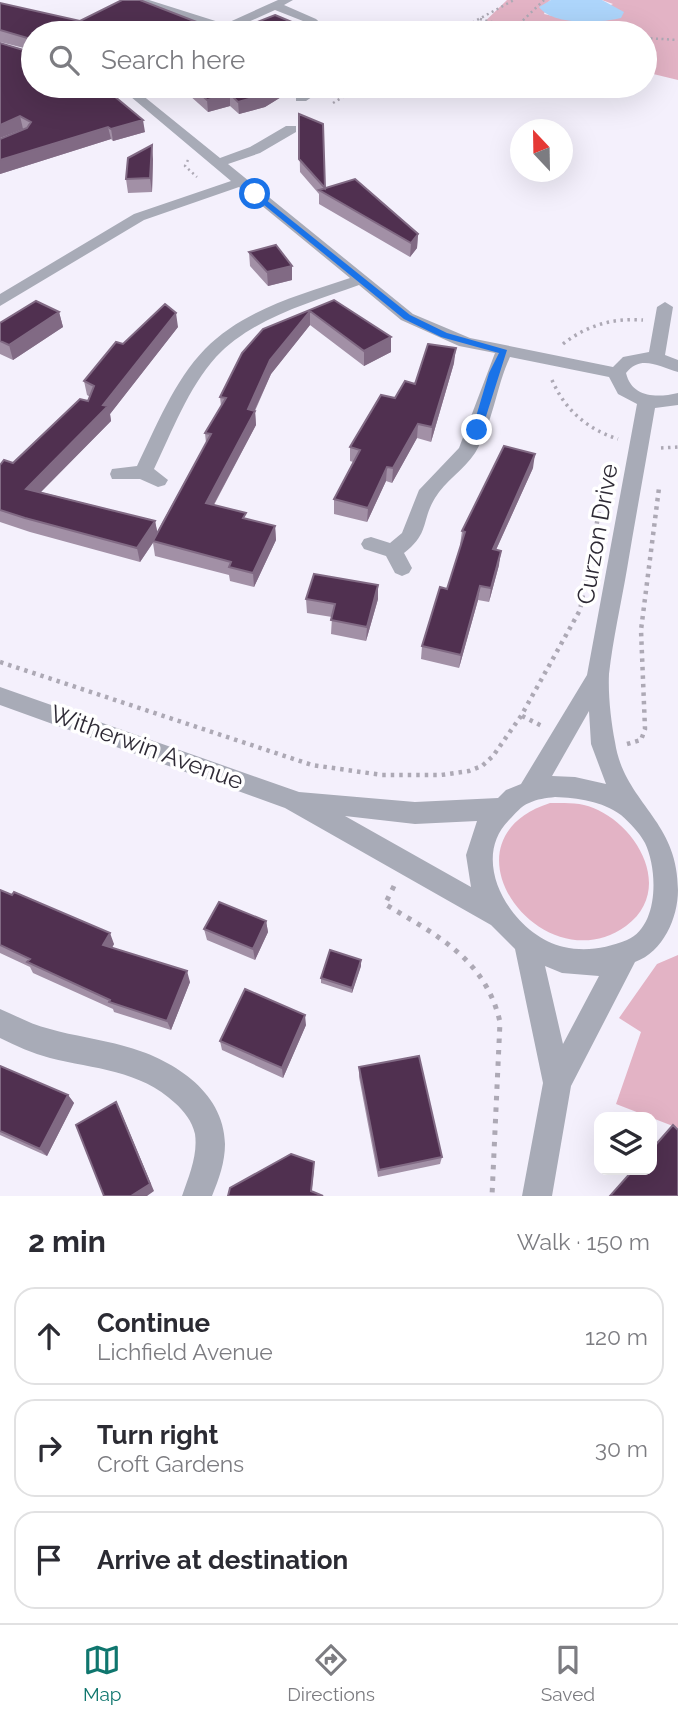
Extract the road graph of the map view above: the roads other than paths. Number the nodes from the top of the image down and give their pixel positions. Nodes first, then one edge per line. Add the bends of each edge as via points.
1 (137, 0) edge
2 (281, 3) edge
3 (193, 21) edge
4 (242, 21) edge
5 (312, 21) edge
6 (139, 98) edge
7 (291, 129) dead end
8 (218, 163) junction
9 (241, 182) junction
10 (359, 280) junction
11 (0, 301) edge
12 (665, 307) dead end
13 (504, 352) junction
14 (656, 358) junction
15 (678, 367) edge
16 (617, 373) junction
17 (678, 399) edge
18 (647, 401) junction
19 (119, 474) dead end
20 (371, 544) dead end
21 (598, 676) junction
22 (0, 696) edge
23 (530, 791) junction
24 (293, 800) junction
25 (501, 809) junction
26 (632, 810) junction
27 (496, 915) junction
28 (527, 944) junction
29 (624, 957) junction
30 (0, 1023) edge
31 (557, 1083) junction
32 (197, 1196) edge
33 (537, 1196) edge

1 - 3 street
2 - 4 street
2 - 5 street
6 - 8 street
7 - 8 street via 247,154
8 - 9 street
9 - 10 street
9 - 11 street via 139,217
10 - 13 street via 417,322
10 - 19 street via 264,317 225,340 208,356 187,389 150,476
12 - 14 street
13 - 16 street
13 - 20 street via 467,451 426,495 398,559
14 - 15 street
14 - 16 street via 634,358
16 - 18 street via 628,393
17 - 18 street
18 - 21 street, Curzon Drive
21 - 23 street
21 - 26 street via 603,744 611,771
22 - 24 street, Witherwin Avenue
23 - 25 street
23 - 26 street via 582,787 608,795
24 - 25 street, Witherwin Avenue via 415,813
24 - 27 street, Witherwin Avenue
25 - 27 street via 485,831 479,858 483,887
26 - 29 street via 654,832 668,860 673,889 667,918 650,941
27 - 28 street
28 - 29 street via 558,959 592,964
28 - 31 street
29 - 31 street
30 - 32 street via 55,1046 144,1065 187,1093 207,1120 211,1136
31 - 33 street

